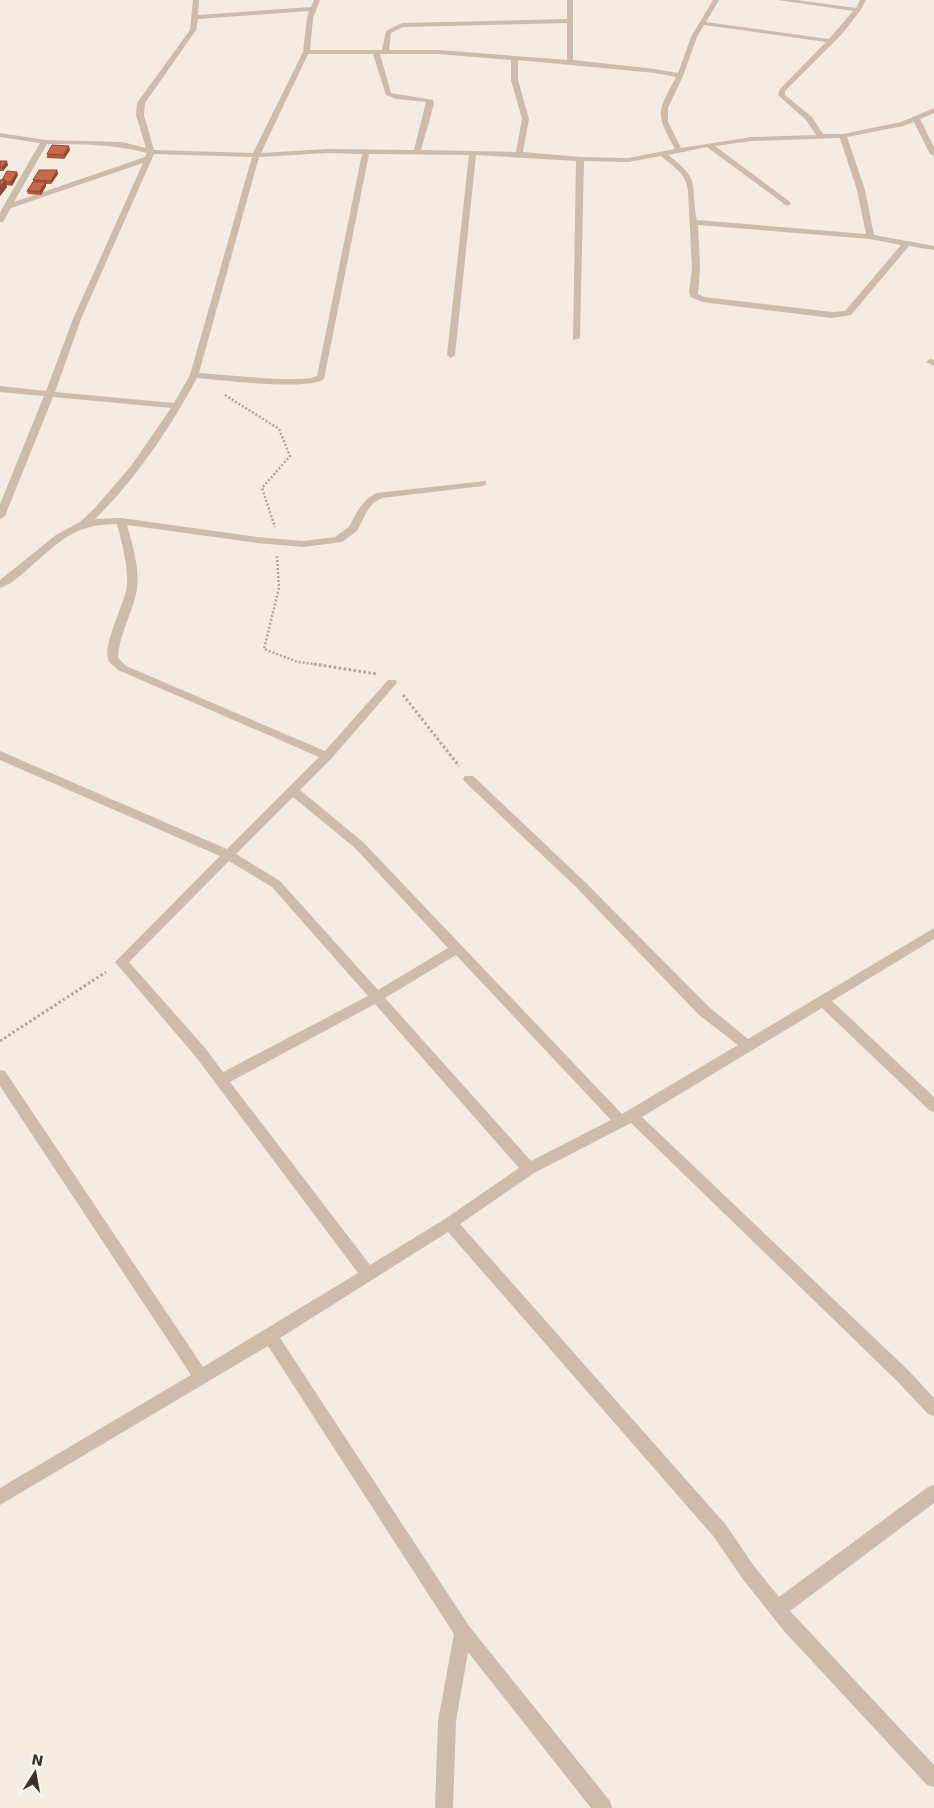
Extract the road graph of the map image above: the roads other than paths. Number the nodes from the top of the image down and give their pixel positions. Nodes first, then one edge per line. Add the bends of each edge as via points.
1 (196, 0) edge
2 (317, 0) edge
3 (570, 0) edge
4 (716, 0) edge
5 (781, 0) edge
6 (863, 0) edge
7 (314, 10) junction
8 (858, 10) junction
9 (196, 17) junction
10 (569, 20) junction
11 (703, 23) junction
12 (830, 41) junction
13 (306, 52) junction
14 (385, 52) junction
15 (376, 53) junction
16 (515, 58) junction
17 (570, 62) junction
18 (680, 76) junction
19 (934, 110) edge
20 (916, 119) junction
21 (0, 135) edge
22 (820, 136) junction
23 (843, 136) junction
24 (45, 142) junction
25 (709, 145) junction
26 (679, 150) junction
27 (366, 151) junction
28 (417, 152) junction
29 (473, 153) junction
30 (519, 154) junction
31 (934, 154) edge
32 (150, 155) junction
33 (256, 155) junction
34 (664, 155) junction
35 (580, 160) junction
36 (787, 204) dead end
37 (7, 207) junction
38 (0, 220) edge
39 (694, 222) junction
40 (870, 237) junction
41 (906, 243) junction
42 (934, 248) edge
43 (576, 338) dead end
44 (451, 355) dead end
45 (194, 375) junction
46 (0, 389) edge
47 (50, 393) junction
48 (177, 406) junction
49 (483, 483) dead end
50 (1, 512) edge
51 (121, 521) junction
52 (82, 525) junction
53 (0, 585) edge
54 (392, 682) road end
55 (0, 755) edge
56 (327, 756) junction
57 (469, 778) road end
58 (293, 790) junction
59 (229, 855) junction
60 (934, 933) edge
61 (456, 949) junction
62 (377, 998) junction
63 (823, 1001) junction
64 (748, 1046) junction
65 (0, 1075) edge
66 (221, 1080) junction
67 (934, 1106) edge
68 (627, 1119) junction
69 (529, 1169) junction
70 (450, 1223) junction
71 (368, 1274) junction
72 (270, 1336) junction
73 (201, 1377) junction
74 (934, 1409) edge
75 (934, 1493) edge
76 (0, 1497) edge
77 (778, 1610) junction
78 (463, 1632) junction
79 (934, 1778) edge
80 (444, 1808) edge
81 (603, 1808) edge

1 - 9 street
2 - 7 street
3 - 10 street
4 - 11 street
5 - 8 street
6 - 8 street
7 - 9 street
7 - 13 street
8 - 12 street
9 - 32 street via 193,30 141,103 140,115
10 - 14 street via 402,25 388,32
10 - 17 street
11 - 12 street
11 - 18 street via 694,37
12 - 22 street via 782,90 781,95 809,119
13 - 15 street
13 - 33 street
14 - 15 street
14 - 16 street
15 - 28 street via 388,94 429,100
16 - 17 street
16 - 30 street via 513,81 525,117
17 - 18 street
18 - 26 street via 662,114
19 - 20 street
20 - 23 street
20 - 31 street
21 - 24 street
22 - 23 street
22 - 25 street via 752,139
23 - 40 street via 861,190
24 - 32 street via 122,144
24 - 37 street
25 - 26 street
25 - 36 street
26 - 34 street
27 - 28 street
27 - 33 street
27 - 45 street via 321,377 316,381 295,382
28 - 29 street
29 - 30 street
29 - 44 street
30 - 35 street
32 - 33 street
32 - 37 street
32 - 47 street via 77,319
33 - 45 street
34 - 35 street via 628,160
34 - 39 street via 681,168 690,182
35 - 43 street
37 - 38 street
39 - 40 street
39 - 41 street via 694,295 702,299 832,315 848,312
40 - 41 street
41 - 42 street
45 - 48 street
46 - 47 street
47 - 48 street
47 - 50 street
48 - 52 street via 123,484
49 - 51 street via 379,495 361,512 353,529 338,540 303,544
51 - 52 street
51 - 56 street via 133,574 130,594 112,647 113,659 122,668
52 - 53 street via 63,535
54 - 56 street
55 - 59 street
56 - 58 street
57 - 64 street via 580,884 704,1011
58 - 59 street
58 - 61 street via 359,845
59 - 62 street via 276,884
59 - 66 street via 122,962 201,1052
60 - 63 street
61 - 62 street
61 - 68 street
62 - 66 street
62 - 69 street
63 - 64 street
63 - 67 street
64 - 68 street
65 - 73 street
66 - 71 street
68 - 69 street
68 - 74 street
69 - 70 street
70 - 71 street
70 - 77 street via 720,1531
71 - 72 street
72 - 73 street
72 - 78 street
73 - 76 street
75 - 77 street
77 - 79 street
78 - 80 street via 447,1721
78 - 81 street

